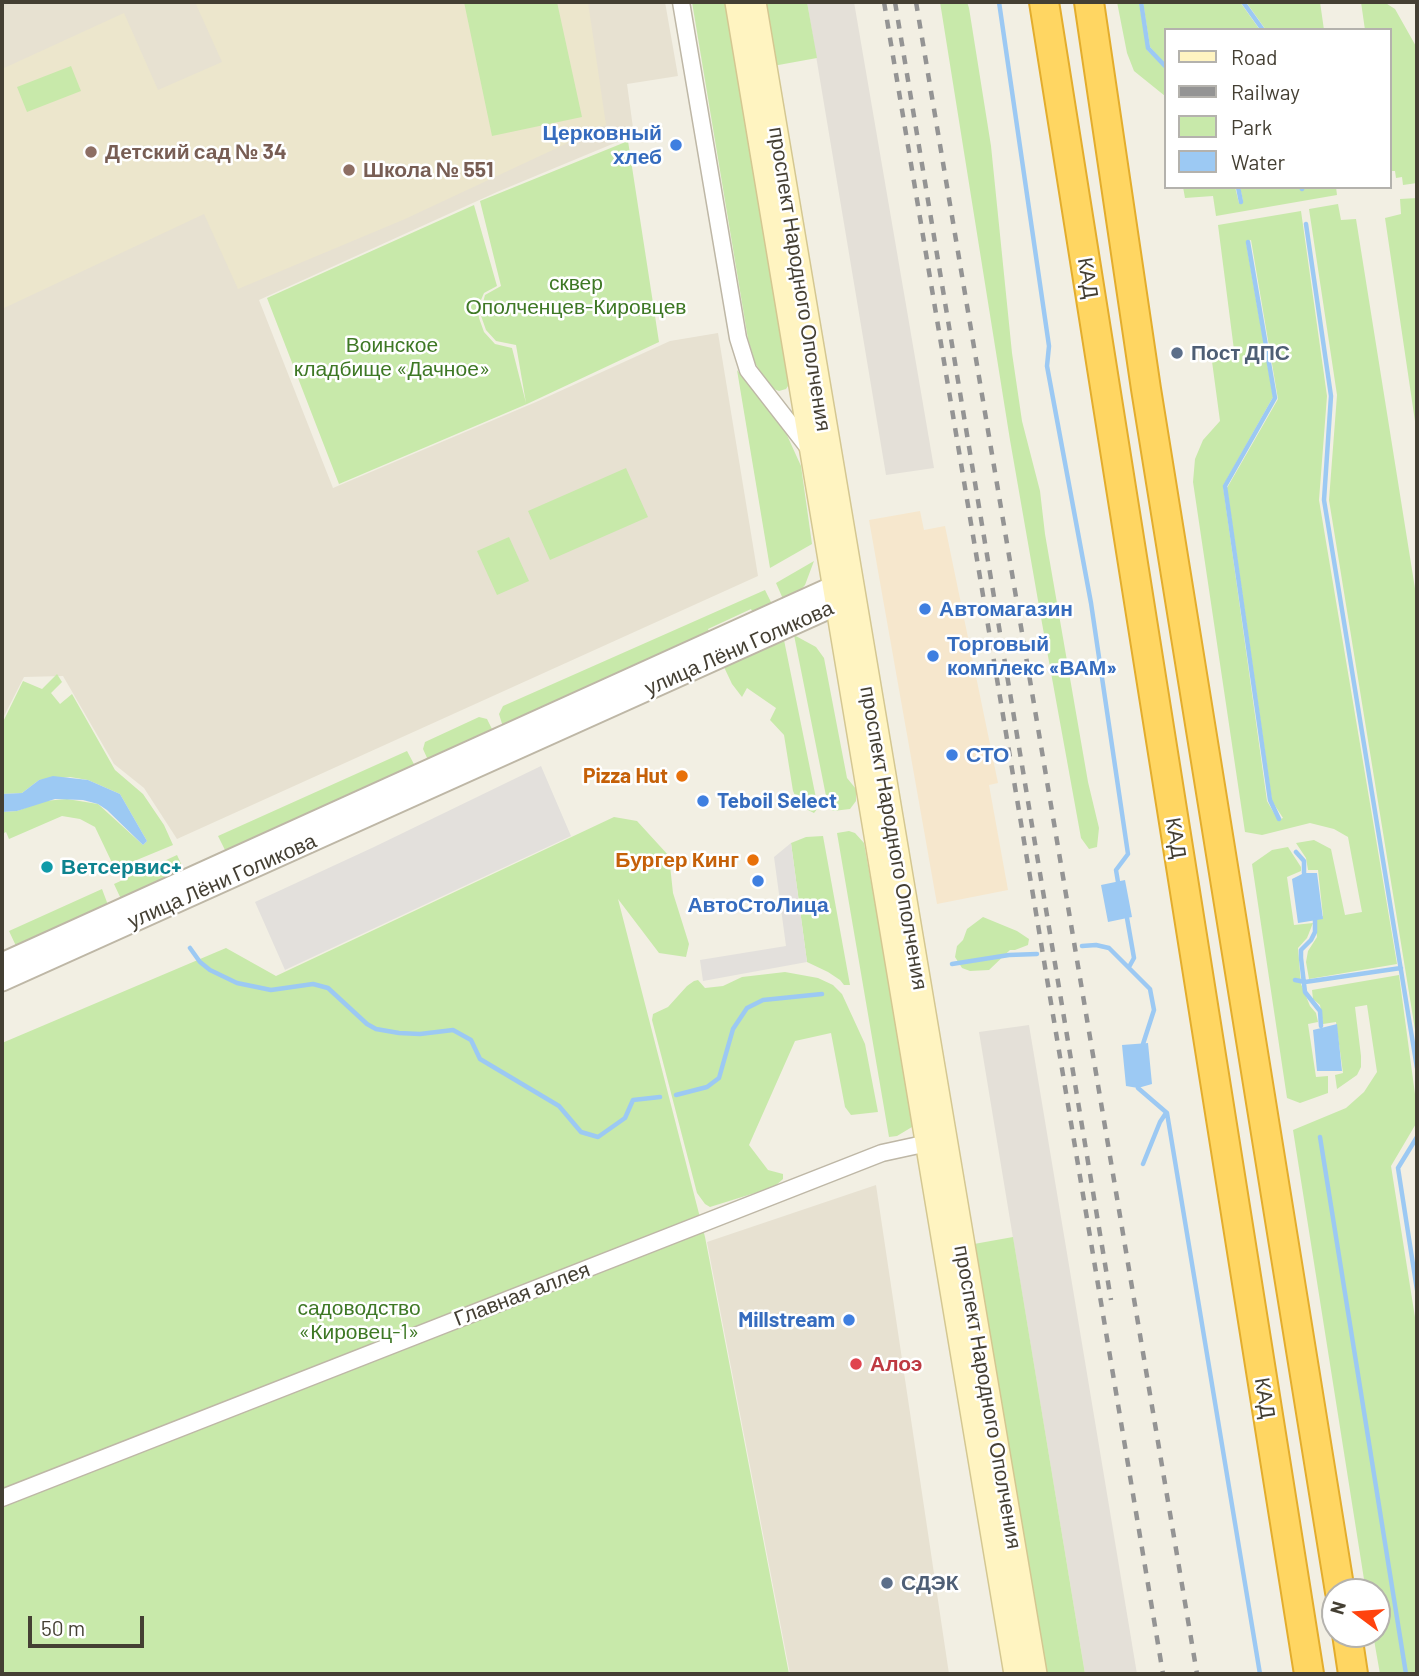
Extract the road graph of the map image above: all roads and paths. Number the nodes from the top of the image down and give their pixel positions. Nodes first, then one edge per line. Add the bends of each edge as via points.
1 (681, 2) edge
2 (737, 2) edge
3 (754, 2) edge
4 (1044, 2) edge
5 (1088, 2) edge
6 (812, 453) junction
7 (841, 594) junction
8 (2, 963) edge
9 (2, 981) edge
10 (928, 1143) junction
11 (2, 1498) edge
12 (1338, 1578) edge
13 (1349, 1648) edge
14 (1017, 1674) edge
15 (1035, 1674) edge
16 (1309, 1674) edge
17 (1353, 1674) edge

1 - 6 street via 738,338 748,370
2 - 6 main road, проспект Народного Ополчения
3 - 7 main road, проспект Народного Ополчения
4 - 16 highway, КАД
5 - 12 highway, КАД
6 - 7 main road, проспект Народного Ополчения
7 - 8 street, улица Лёни Голикова
7 - 9 street, улица Лёни Голикова
7 - 10 main road, проспект Народного Ополчения
7 - 15 main road, проспект Народного Ополчения
10 - 11 street, Главная аллея via 882,1153
10 - 14 main road, проспект Народного Ополчения
13 - 17 highway

